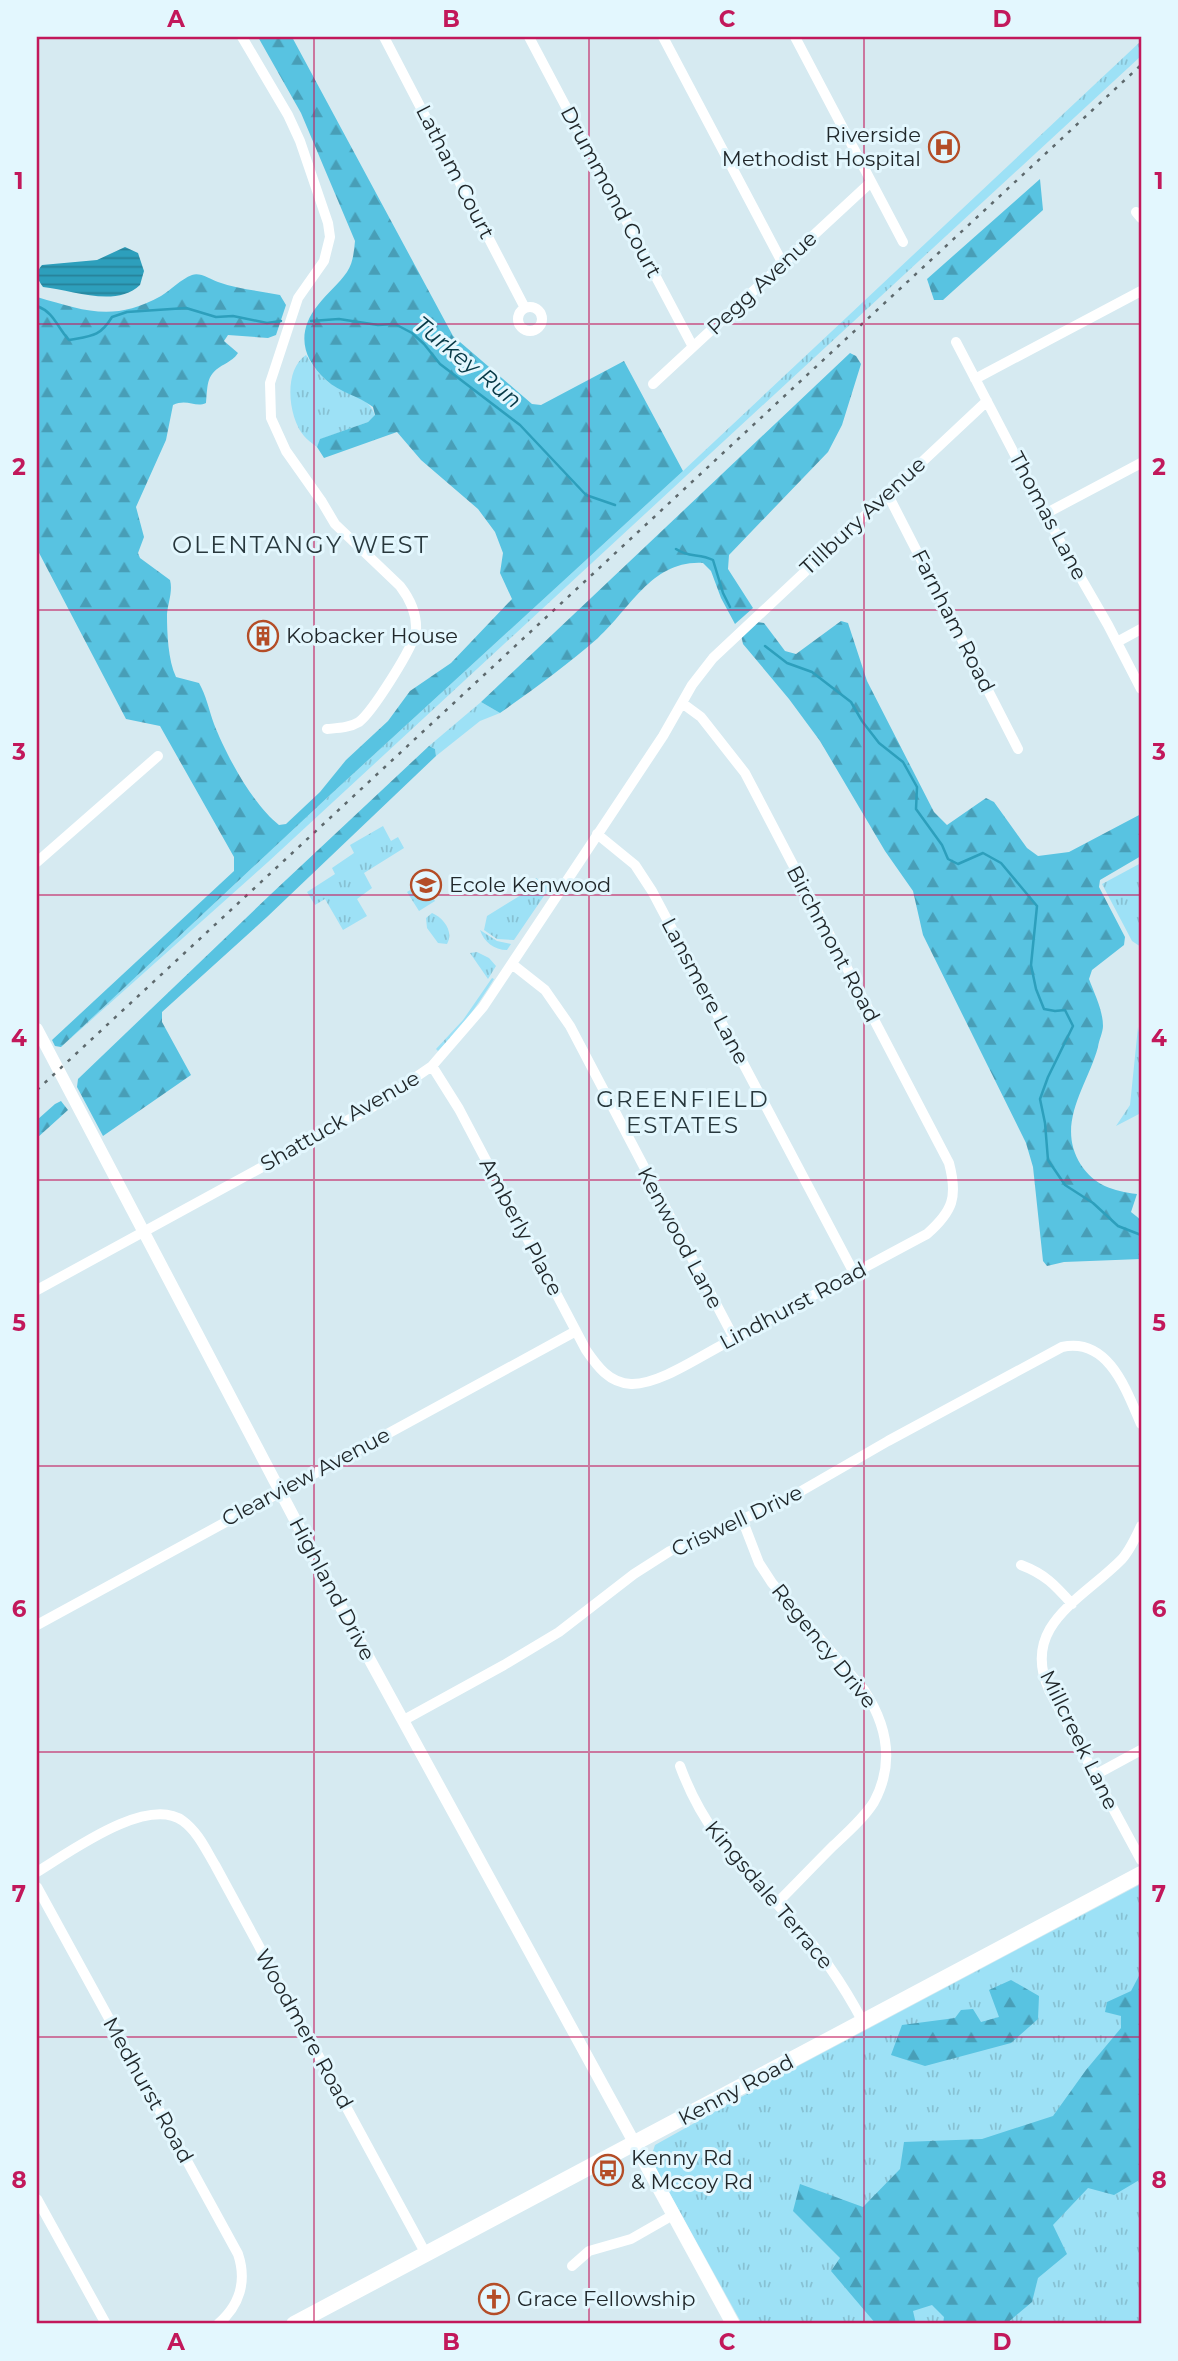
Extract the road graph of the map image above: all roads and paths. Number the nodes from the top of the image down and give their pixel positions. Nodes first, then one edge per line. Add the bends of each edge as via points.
1 (242, 37) edge
2 (384, 37) edge
3 (529, 37) edge
4 (663, 37) edge
5 (795, 37) edge
6 (871, 182) junction
7 (903, 242) dead end
8 (783, 264) junction
9 (1141, 291) edge
10 (525, 308) dead end
11 (956, 342) dead end
12 (693, 347) junction
13 (975, 379) junction
14 (653, 384) dead end
15 (987, 401) junction
16 (1141, 463) edge
17 (887, 494) junction
18 (1045, 514) junction
19 (1141, 629) edge
20 (739, 631) joint
21 (1117, 642) junction
22 (1141, 689) edge
23 (682, 704) junction
24 (327, 729) dead end
25 (1018, 748) dead end
26 (158, 756) dead end
27 (597, 834) junction
28 (37, 862) edge
29 (512, 964) junction
30 (37, 1029) edge
31 (432, 1066) junction
32 (953, 1202) joint
33 (144, 1232) junction
34 (854, 1273) junction
35 (37, 1290) edge
36 (576, 1331) junction
37 (734, 1338) junction
38 (618, 1381) joint
39 (1141, 1424) edge
40 (280, 1492) junction
41 (742, 1519) junction
42 (1141, 1526) edge
43 (1021, 1565) dead end
44 (1072, 1604) junction
45 (37, 1625) edge
46 (404, 1720) junction
47 (1141, 1750) edge
48 (680, 1766) dead end
49 (1095, 1775) junction
50 (1141, 1860) edge
51 (37, 1872) edge
52 (1141, 1874) edge
53 (37, 1887) edge
54 (776, 1904) junction
55 (863, 2022) junction
56 (635, 2144) junction
57 (37, 2199) edge
58 (673, 2215) junction
59 (426, 2254) junction
60 (572, 2266) dead end
61 (106, 2324) edge
62 (218, 2324) edge
63 (294, 2324) edge
64 (733, 2324) edge

1 - 24 street via 300,141 330,237 324,261 298,298 270,383 271,418 278,439 335,524 400,586 415,617 415,636 373,706 358,723
2 - 10 street, Latham Court
3 - 12 street, Drummond Court
4 - 8 street
5 - 6 street
6 - 7 street
6 - 8 street, Pegg Avenue
8 - 12 street, Pegg Avenue
9 - 13 street
11 - 13 street, Thomas Lane
12 - 14 street, Pegg Avenue
13 - 15 street, Thomas Lane
15 - 17 street, Tillbury Avenue
15 - 18 street, Thomas Lane
16 - 18 street
17 - 20 street, Tillbury Avenue
17 - 25 street, Farnham Road
18 - 21 street, Thomas Lane
19 - 21 street
20 - 23 street, Shattuck Avenue via 713,658
21 - 22 street, Thomas Lane
23 - 27 street, Shattuck Avenue
23 - 32 street, Birchmont Road via 701,717 745,773 949,1163
26 - 28 street
27 - 29 street, Shattuck Avenue
27 - 34 street, Lansmere Lane via 635,865 652,891
29 - 31 street, Shattuck Avenue via 483,1007
29 - 37 street, Kenwood Lane via 545,990 570,1026
30 - 33 street, Highland Drive
31 - 33 street, Shattuck Avenue via 374,1106
31 - 36 street, Amberly Place
32 - 34 street, Lindhurst Road via 943,1220 927,1234
33 - 35 street, Shattuck Avenue
33 - 40 street, Highland Drive
34 - 37 street, Lindhurst Road
36 - 38 street, Amberly Place via 599,1369
36 - 40 street, Clearview Avenue
37 - 38 street, Lindhurst Road via 656,1379 641,1384
39 - 41 street, Criswell Drive via 1113,1368 1100,1353 1083,1345 1062,1348 784,1501
40 - 45 street, Clearview Avenue
40 - 46 street, Highland Drive
41 - 46 street, Criswell Drive via 670,1551 559,1632
41 - 54 street, Regency Drive via 772,1583 864,1690 886,1735 887,1759 873,1804
42 - 44 street, Millcreek Lane via 1124,1556
43 - 44 street via 1038,1571
44 - 49 street, Millcreek Lane via 1047,1630 1041,1665 1049,1690
46 - 56 street, Highland Drive
47 - 49 street
48 - 54 street, Kingsdale Terrace via 691,1797 718,1839
49 - 50 street, Millcreek Lane
51 - 59 street, Woodmere Road via 149,1814 169,1814 194,1831
52 - 55 main road, Kenny Road
53 - 62 street, Medhurst Road via 238,2254 243,2275 240,2297
54 - 55 street, Kingsdale Terrace via 838,1979
55 - 56 main road, Kenny Road
56 - 58 main road
56 - 59 main road, Kenny Road
57 - 61 street
58 - 60 street via 631,2239 589,2250
58 - 64 main road
59 - 63 main road, Kenny Road

